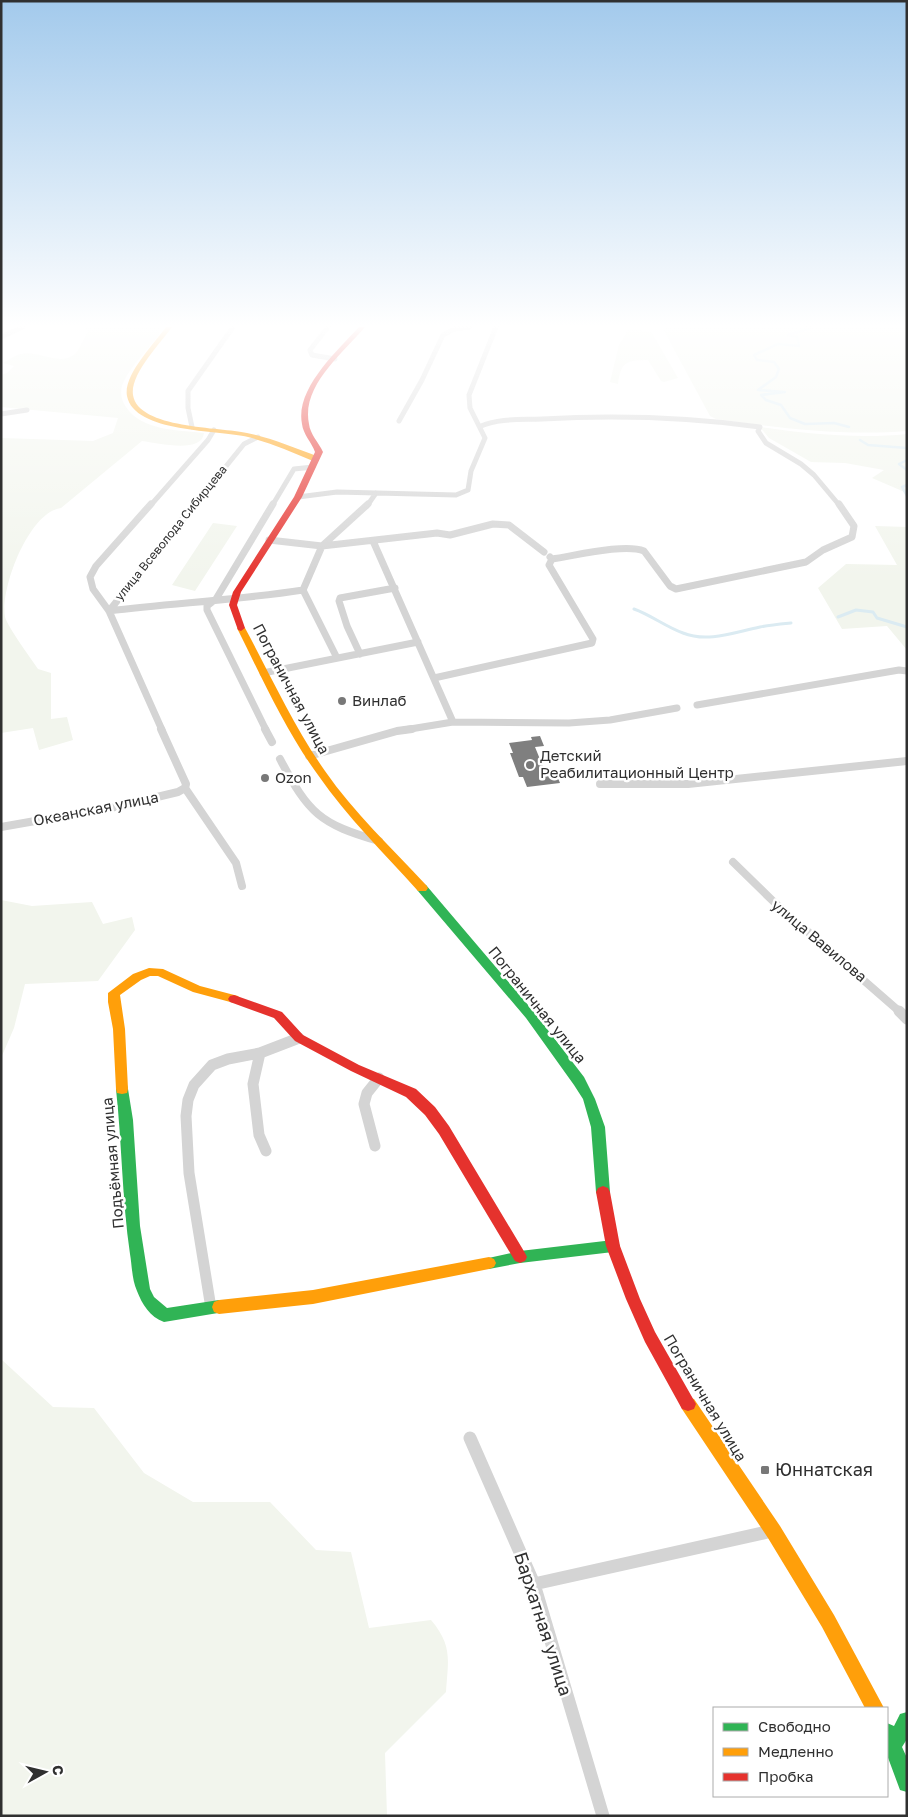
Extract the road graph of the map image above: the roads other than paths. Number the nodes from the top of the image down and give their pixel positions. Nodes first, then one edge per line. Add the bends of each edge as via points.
1 (15, 412) edge
2 (141, 412) edge
3 (189, 412) edge
4 (306, 412) edge
5 (404, 412) edge
6 (471, 412) edge
7 (1, 414) edge
8 (399, 421) dead end
9 (481, 426) junction
10 (192, 427) junction
11 (214, 430) junction
12 (258, 437) junction
13 (315, 463) junction
14 (376, 493) junction
15 (298, 497) junction
16 (269, 540) junction
17 (373, 541) junction
18 (322, 546) junction
19 (549, 556) junction
20 (395, 588) junction
21 (303, 590) junction
22 (216, 599) junction
23 (234, 599) junction
24 (108, 611) junction
25 (418, 642) junction
26 (360, 654) junction
27 (337, 658) junction
28 (907, 671) edge
29 (263, 673) junction
30 (434, 678) junction
31 (697, 705) dead end
32 (677, 708) dead end
33 (453, 722) junction
34 (272, 742) dead end
35 (309, 756) junction
36 (280, 759) dead end
37 (907, 761) edge
38 (600, 784) dead end
39 (186, 786) junction
40 (1, 827) edge
41 (379, 841) junction
42 (733, 862) dead end
43 (242, 886) dead end
44 (907, 1019) edge
45 (299, 1038) junction
46 (260, 1053) junction
47 (379, 1078) junction
48 (375, 1146) dead end
49 (266, 1151) dead end
50 (613, 1246) junction
51 (520, 1257) junction
52 (211, 1308) junction
53 (470, 1438) dead end
54 (772, 1531) junction
55 (534, 1584) junction
56 (874, 1707) edge
57 (907, 1721) edge
58 (888, 1734) edge
59 (893, 1744) junction
60 (907, 1783) edge
61 (602, 1816) edge

1 - 7 street
2 - 10 main road via 161,422
3 - 10 street
4 - 13 main road via 305,424 319,452
5 - 8 street
6 - 9 street
9 - 14 street via 485,438 471,471 468,490 447,495
9 - 19 street via 518,420 603,417 706,420 760,427 759,436 809,471 854,526 852,536 806,562 676,589 639,549
10 - 11 main road
11 - 12 main road
11 - 24 street, улица Всеволода Сибирцева via 96,566 90,583
12 - 13 main road
12 - 24 street, улица Всеволода Сибирцева via 244,444
13 - 15 main road
13 - 22 street via 294,469
14 - 15 street via 328,492
14 - 18 street via 371,502
15 - 16 main road
16 - 18 street
16 - 23 main road
17 - 18 street
17 - 19 street via 437,533 450,535 502,523 515,528
17 - 20 street
18 - 21 street
19 - 30 street via 549,565 594,639 592,644
20 - 25 street
20 - 26 street via 340,598 347,626
21 - 23 street
21 - 27 street
22 - 23 street
22 - 24 street
22 - 34 street via 207,606 207,610
23 - 29 main road, Пограничная улица via 237,620
24 - 39 street, улица Всеволода Сибирцева
25 - 26 street
25 - 30 street
26 - 27 street
27 - 29 street
28 - 31 street
29 - 35 main road, Пограничная улица
30 - 33 street
32 - 33 street via 569,724
33 - 35 street via 390,733
35 - 41 main road, Пограничная улица via 334,791
36 - 41 street via 304,802 317,815 338,828
37 - 38 street via 688,784
39 - 40 street, Океанская улица via 178,792 115,807
39 - 43 street, улица Всеволода Сибирцева via 236,863
41 - 50 main road, Пограничная улица via 530,1016 589,1098 598,1127 603,1192
42 - 44 street, улица Вавилова via 768,899
45 - 46 street
45 - 47 main road
45 - 52 main road, Подъёмная улица via 278,1016 243,1001 197,989 159,972 149,972 114,993 132,1226 143,1289 148,1302 164,1315
46 - 49 street via 253,1084 259,1135
46 - 52 street via 212,1065 194,1085 188,1100 189,1173
47 - 48 street via 367,1093 364,1104
47 - 51 main road via 411,1093 430,1111
50 - 51 main road, Подъёмная улица
50 - 54 main road, Пограничная улица via 633,1299 670,1374
51 - 52 main road, Подъёмная улица via 313,1297
53 - 55 street, Бархатная улица
54 - 55 street
54 - 56 main road, Пограничная улица via 828,1621
55 - 61 street, Бархатная улица
57 - 59 main road
58 - 59 main road
59 - 60 main road

